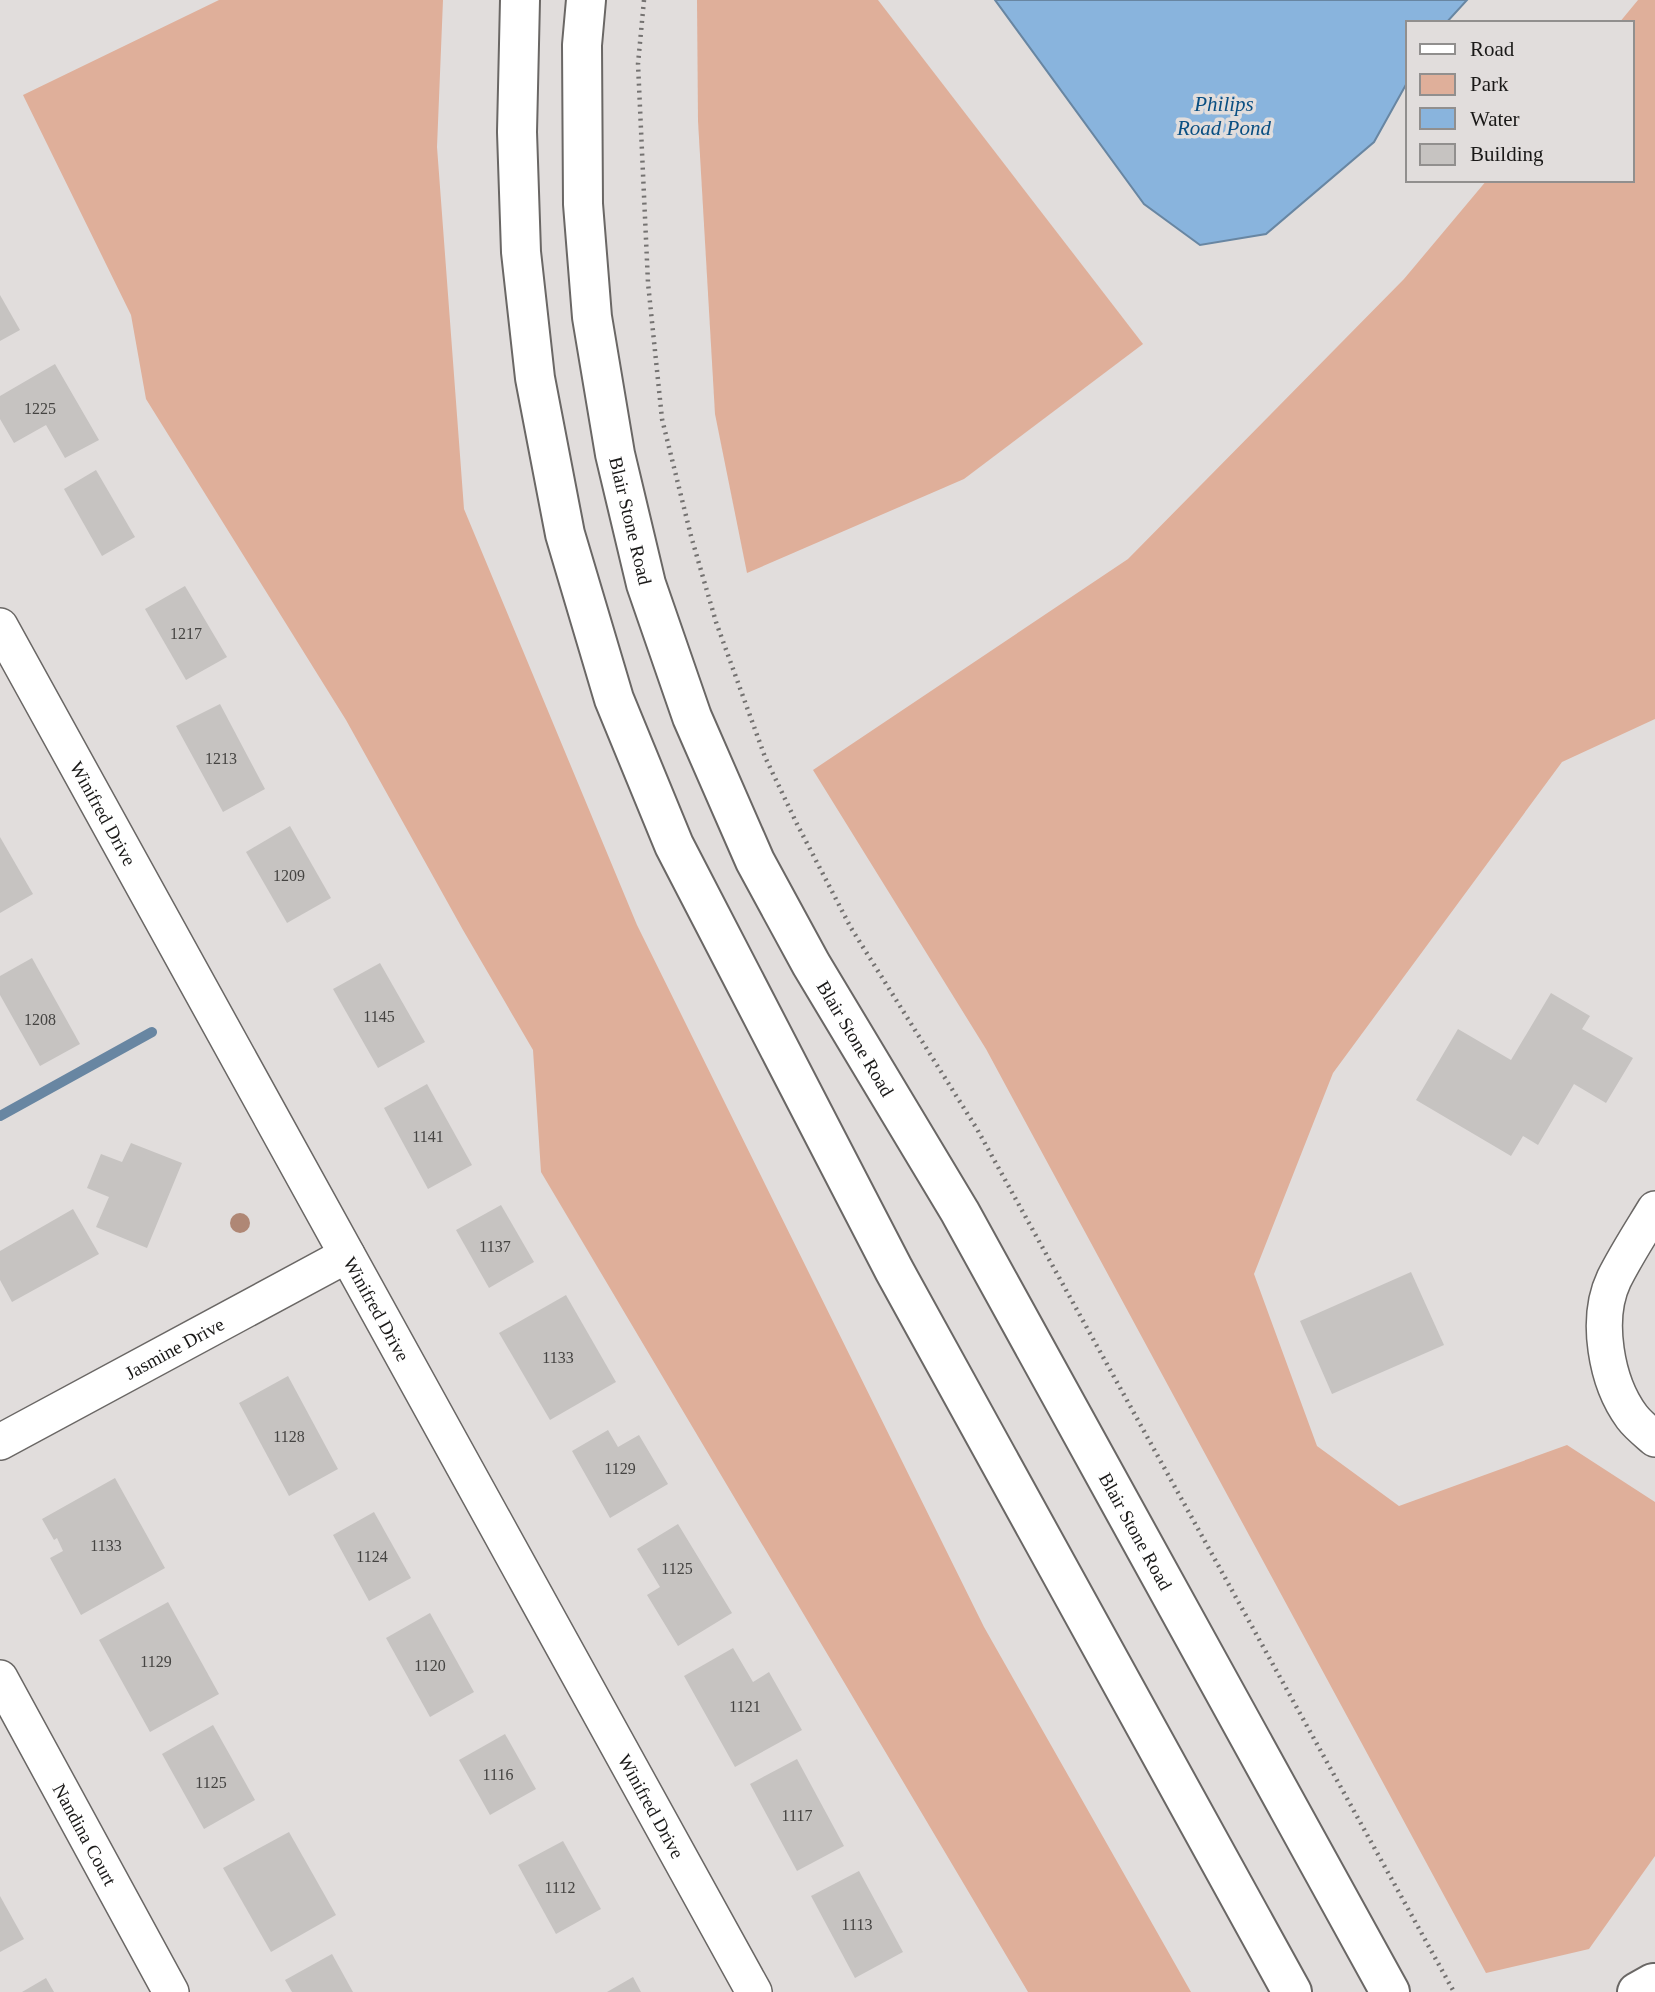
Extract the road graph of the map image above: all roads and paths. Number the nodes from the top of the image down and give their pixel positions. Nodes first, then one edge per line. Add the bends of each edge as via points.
1 (520, 0) edge
2 (586, 0) edge
3 (644, 0) edge
4 (0, 626) edge
5 (1655, 1209) edge
6 (347, 1255) junction
7 (1655, 1439) edge
8 (0, 1442) edge
9 (0, 1678) edge
10 (171, 1992) edge
11 (754, 1992) edge
12 (1292, 1992) edge
13 (1390, 1992) edge
14 (1454, 1992) edge

1 - 12 main road via 517,132 521,252 535,378 565,534 614,699 674,845 830,1149
2 - 13 main road, Blair Stone Road via 583,204 592,317 615,454 646,584 692,717 761,873 967,1224
3 - 14 path via 638,64 648,283 662,419 716,622 765,757 851,928 977,1129
4 - 6 street, Winifred Drive
5 - 7 street via 1613,1281 1605,1315 1606,1352 1615,1387 1632,1418
6 - 8 street, Jasmine Drive
6 - 11 street, Winifred Drive
9 - 10 street, Nandina Court

